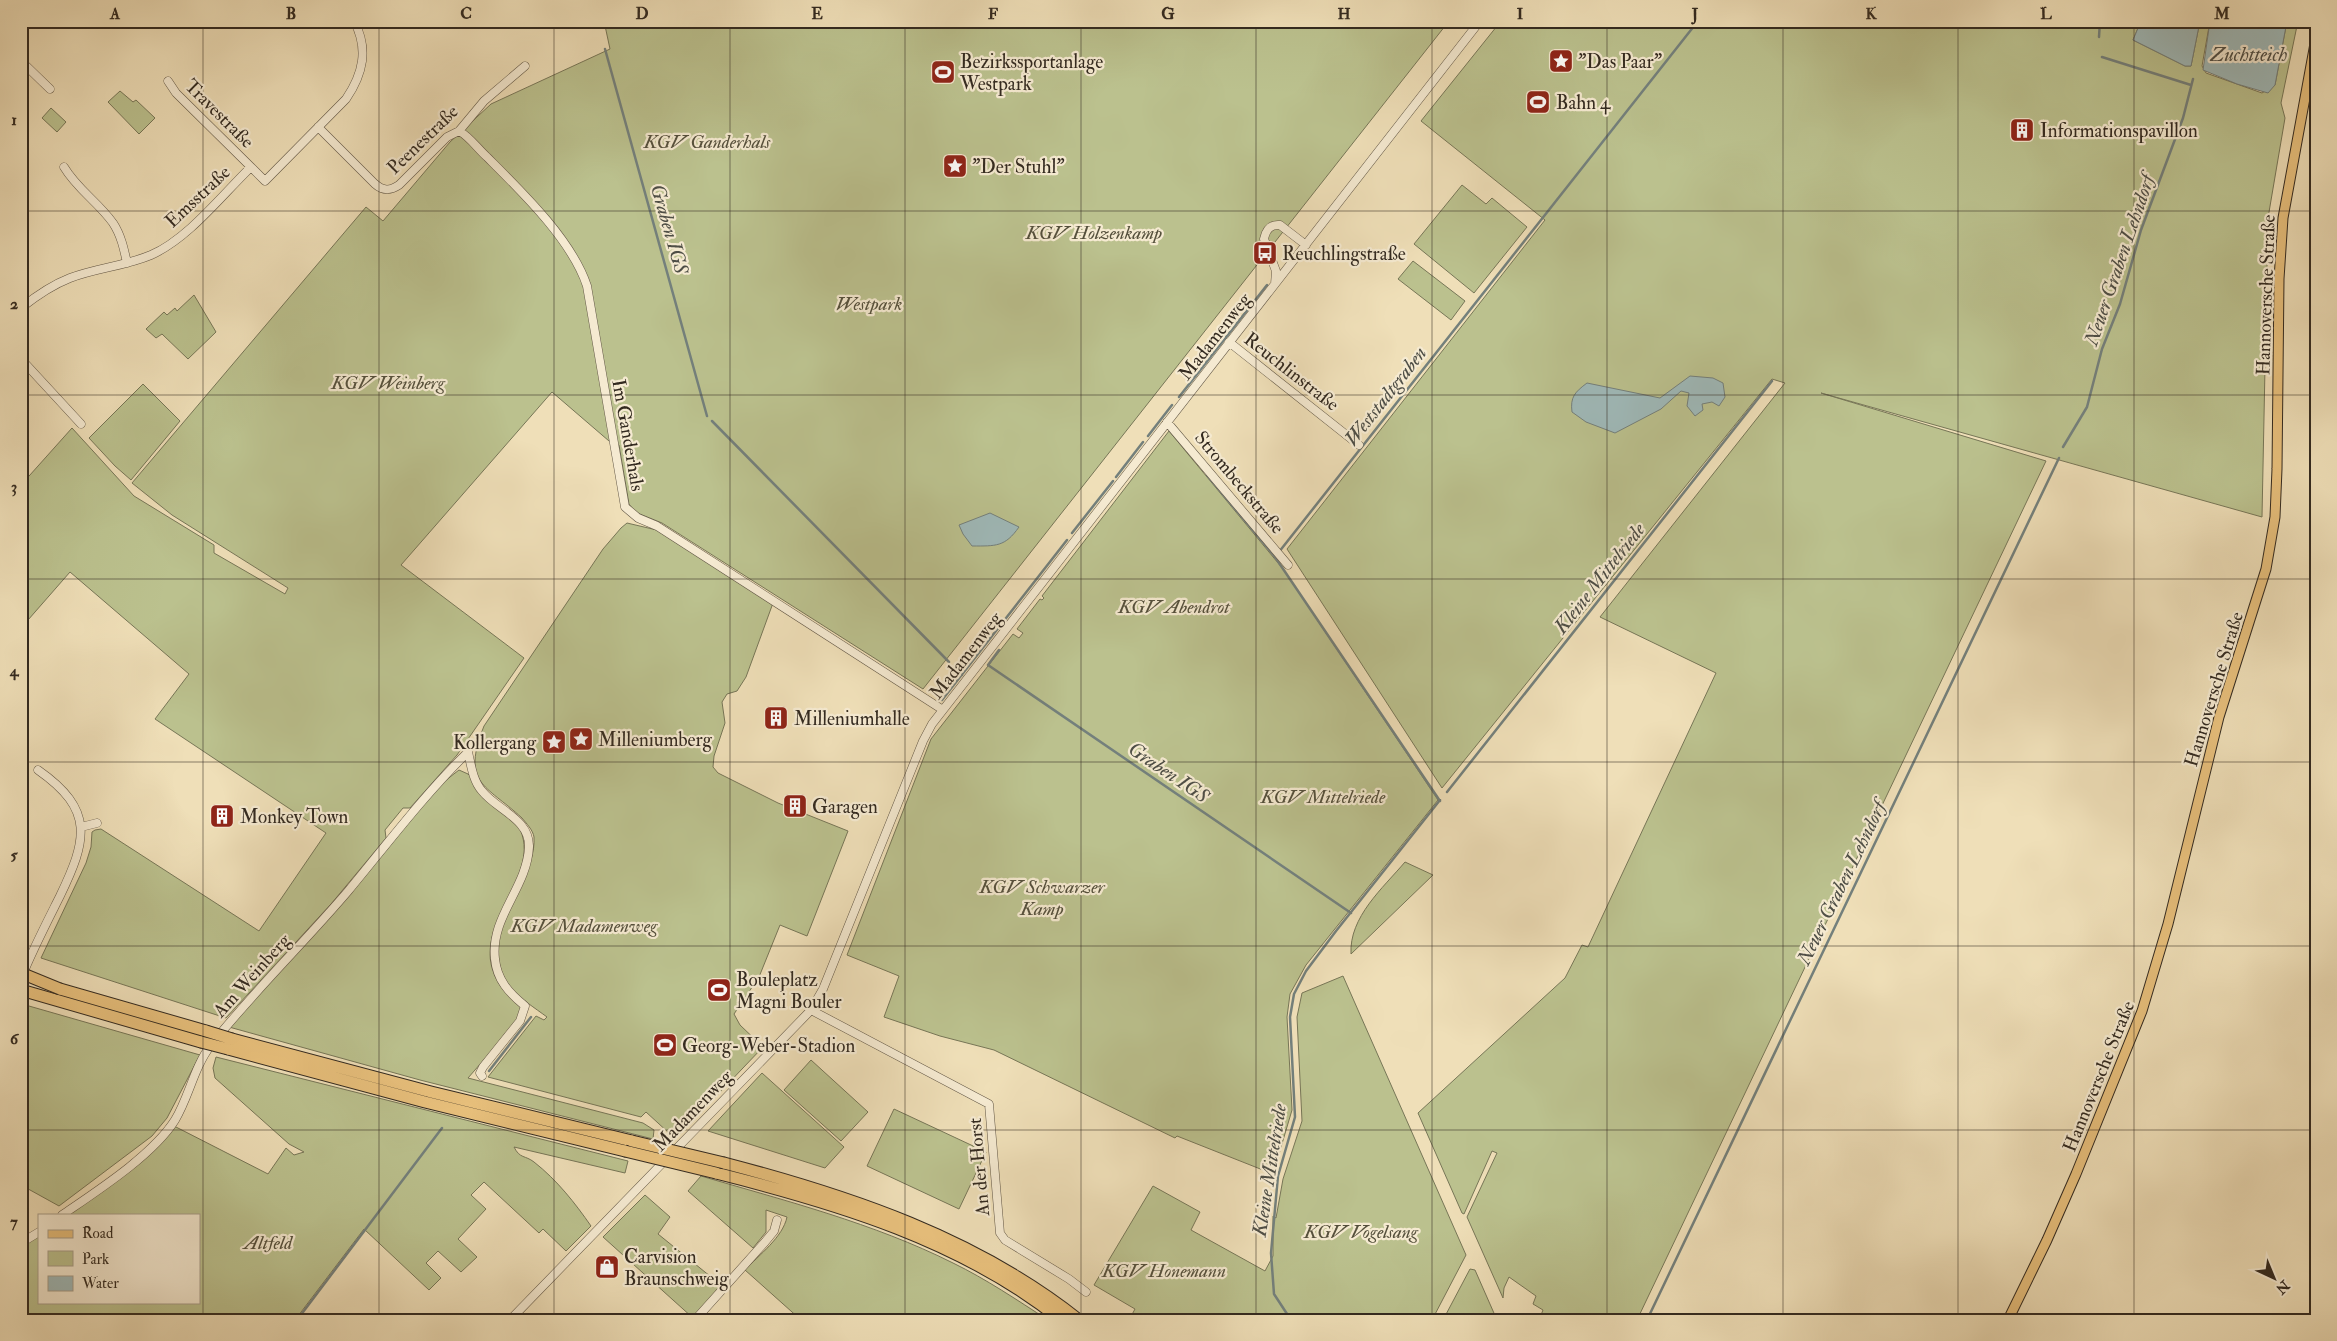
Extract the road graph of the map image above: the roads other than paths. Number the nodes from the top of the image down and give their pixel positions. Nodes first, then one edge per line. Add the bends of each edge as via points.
1 (354, 21) edge
2 (1480, 21) edge
3 (2316, 38) edge
4 (21, 61) edge
5 (525, 66) dead end
6 (168, 81) dead end
7 (50, 89) dead end
8 (318, 128) junction
9 (459, 131) junction
10 (64, 167) dead end
11 (251, 167) junction
12 (1306, 245) junction
13 (127, 263) junction
14 (1275, 284) junction
15 (21, 308) edge
16 (1229, 342) junction
17 (21, 358) edge
18 (1167, 422) junction
19 (81, 424) dead end
20 (1359, 444) dead end
21 (1288, 565) dead end
22 (943, 710) junction
23 (38, 770) dead end
24 (97, 823) dead end
25 (81, 827) junction
26 (21, 973) edge
27 (21, 978) edge
28 (21, 990) edge
29 (21, 994) edge
30 (59, 995) junction
31 (811, 1010) junction
32 (482, 1076) dead end
33 (628, 1146) junction
34 (63, 1214) edge
35 (777, 1220) dead end
36 (38, 1233) edge
37 (21, 1243) edge
38 (1086, 1292) dead end
39 (1061, 1315) edge
40 (510, 1320) edge
41 (695, 1320) edge
42 (1079, 1320) edge
43 (2008, 1320) edge

1 - 8 street, Emsstraße via 363,44 364,57 358,76 346,99
2 - 12 street, Madamenweg
3 - 43 main road, Hannoversche Straße via 2282,228 2277,469 2274,525 2266,569 2219,716 2168,924 2142,1011 2076,1174
4 - 7 street
5 - 9 street, Peenestraße via 484,101
6 - 11 street, Travestraße via 176,93
8 - 9 street, Peenestraße via 370,180 386,190 400,185 447,137
8 - 11 street, Emsstraße via 265,180
9 - 22 street, Im Ganderhals via 512,182 556,233 581,270 587,286 625,507
10 - 13 street via 72,181 114,225
11 - 13 street, Emsstraße via 173,242
12 - 14 street, Madamenweg
12 - 14 street via 1280,225 1275,224 1268,229 1264,239 1276,271
13 - 15 street, Emsstraße via 84,273 59,283
14 - 16 street, Madamenweg
16 - 18 street, Madamenweg
16 - 20 street, Reuchlinstraße
17 - 19 street
18 - 21 street, Strombeckstraße
18 - 22 street, Madamenweg
22 - 31 street, Madamenweg via 926,734 823,989
23 - 25 street via 68,796
24 - 25 street
25 - 27 street via 79,851 73,868
26 - 30 highway, bridge
27 - 30 highway, bridge
28 - 30 highway
29 - 30 highway
30 - 33 highway, bridge via 230,1044 431,1092
31 - 38 street, An der Horst via 989,1104 1000,1233 1005,1240
31 - 40 street, Madamenweg
32 - 34 street, Am Weinberg via 483,1067 520,1021 524,1006 500,978 494,948 500,920 526,866 529,844 520,824 478,787 468,752 430,791 350,889 209,1048 184,1104 158,1141
33 - 39 highway, bridge via 826,1203 917,1237 988,1272
33 - 39 highway, bridge via 724,1164 834,1195 926,1229 996,1264
35 - 41 street via 774,1231 765,1242
36 - 37 street
39 - 42 highway

